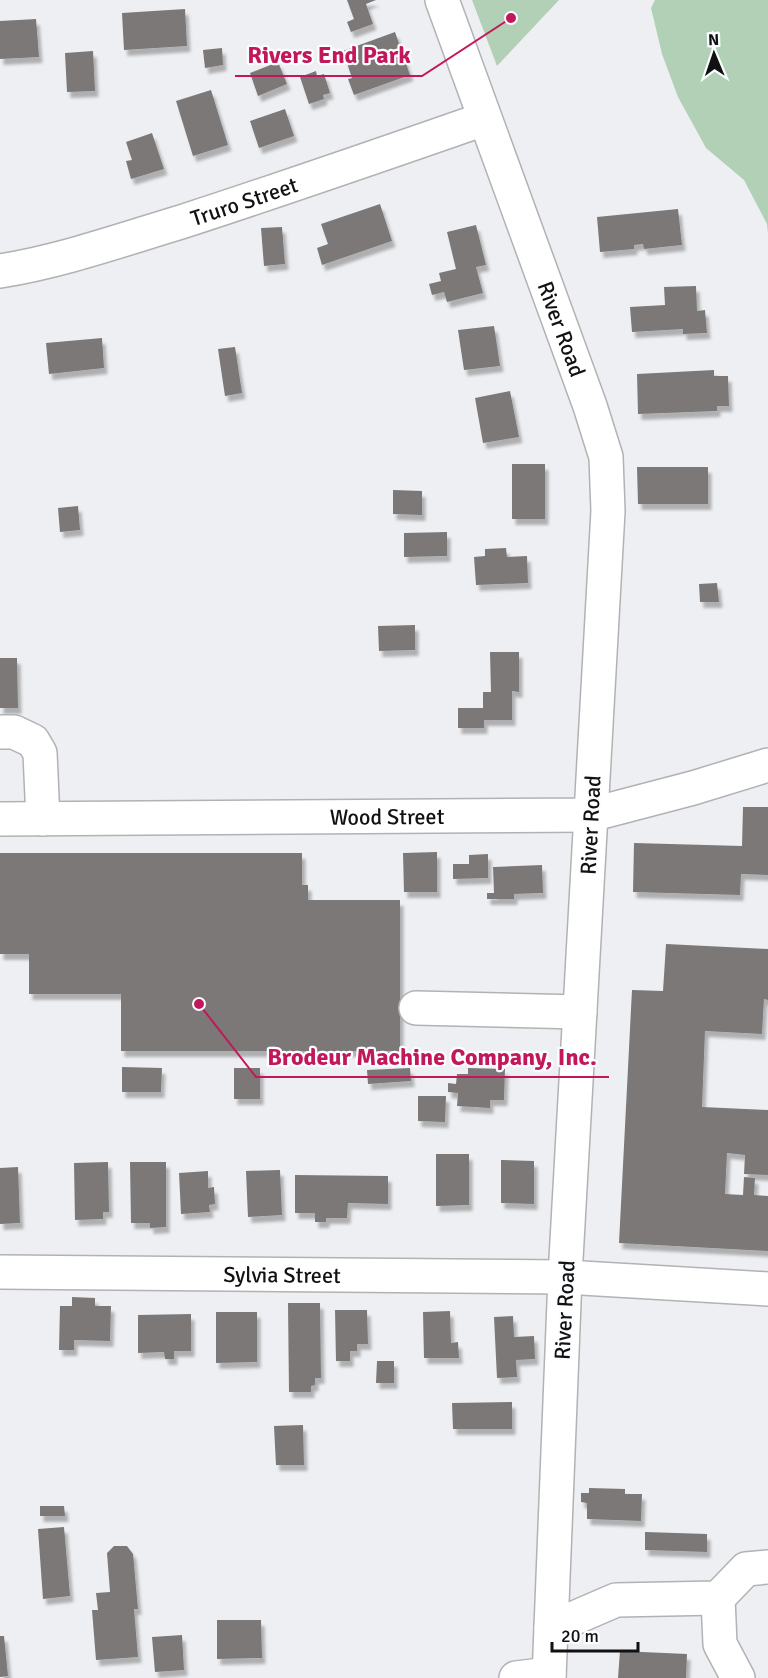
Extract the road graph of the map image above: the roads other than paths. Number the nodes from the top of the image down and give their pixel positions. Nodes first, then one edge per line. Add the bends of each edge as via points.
1 (442, 0) edge
2 (484, 118) junction
3 (0, 271) edge
4 (0, 732) edge
5 (768, 765) edge
6 (590, 815) junction
7 (0, 819) edge
8 (43, 819) junction
9 (416, 1008) dead end
10 (580, 1012) junction
11 (0, 1272) edge
12 (565, 1277) junction
13 (768, 1289) edge
14 (768, 1567) edge
15 (718, 1598) junction
16 (551, 1628) junction
17 (549, 1676) edge
18 (516, 1678) edge
19 (738, 1678) edge

1 - 2 street, River Road
2 - 3 street, Truro Street via 122,240 28,267
2 - 6 street, River Road via 606,457 608,511
4 - 8 street via 14,732 33,741 40,753
5 - 6 street, Wood Street
6 - 8 street, Wood Street
6 - 10 street, River Road
7 - 8 street, Wood Street
9 - 10 street
10 - 12 street, River Road
11 - 12 street, Sylvia Street
12 - 13 street, Sylvia Street
12 - 16 street, River Road
14 - 15 street via 746,1569
15 - 16 street via 616,1600
15 - 19 street via 720,1644
16 - 17 street, River Road
17 - 18 street

